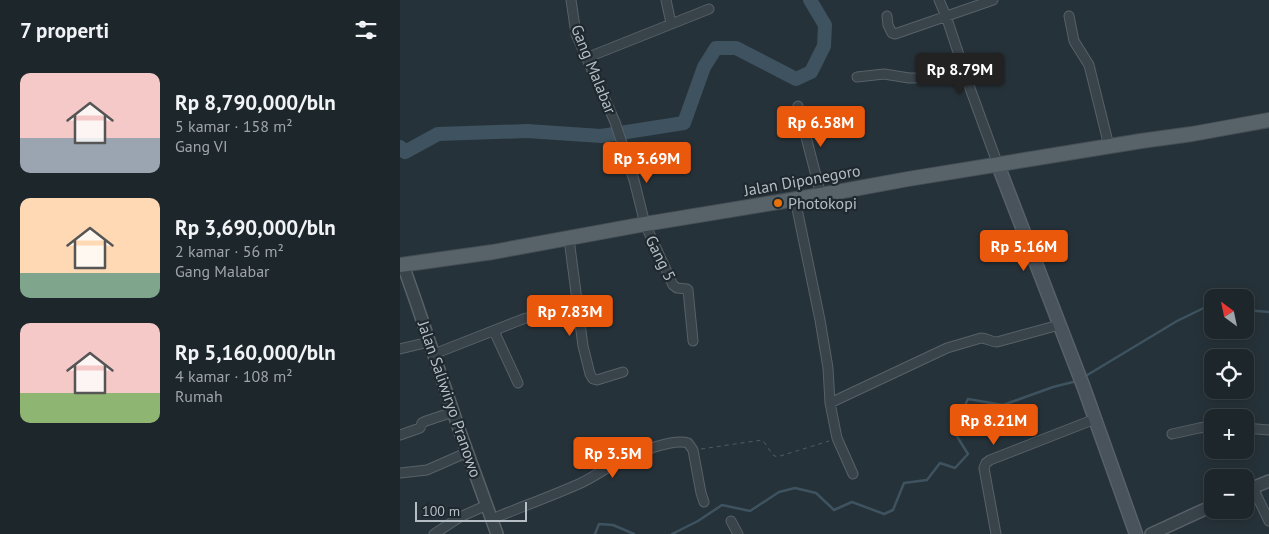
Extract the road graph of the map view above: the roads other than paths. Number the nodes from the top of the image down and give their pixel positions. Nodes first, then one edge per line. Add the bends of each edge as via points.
1 (571, 0) edge
2 (666, 0) edge
3 (939, 0) edge
4 (993, 0) edge
5 (709, 9) dead end
6 (887, 16) dead end
7 (946, 16) junction
8 (1069, 16) dead end
9 (671, 23) junction
10 (586, 58) junction
11 (964, 68) junction
12 (858, 77) dead end
13 (798, 106) dead end
14 (1269, 120) edge
15 (1109, 146) junction
16 (998, 165) junction
17 (821, 195) junction
18 (795, 199) junction
19 (645, 224) junction
20 (569, 238) junction
21 (401, 265) edge
22 (577, 304) junction
23 (1060, 325) junction
24 (494, 331) junction
25 (692, 340) dead end
26 (429, 342) junction
27 (400, 349) edge
28 (434, 354) junction
29 (623, 372) dead end
30 (518, 383) dead end
31 (830, 403) junction
32 (453, 412) junction
33 (1095, 419) junction
34 (1204, 427) edge
35 (1254, 429) edge
36 (1269, 430) edge
37 (1172, 434) dead end
38 (400, 435) edge
39 (468, 452) junction
40 (400, 473) edge
41 (853, 474) dead end
42 (1269, 481) edge
43 (1254, 487) edge
44 (1254, 497) edge
45 (704, 502) dead end
46 (487, 505) junction
47 (1204, 510) edge
48 (492, 519) junction
49 (731, 521) dead end
50 (1269, 521) edge
51 (434, 534) edge
52 (497, 534) edge
53 (738, 534) edge
54 (996, 534) edge
55 (1136, 534) edge
56 (1150, 534) edge

1 - 10 street, Gang Malabar via 576,34
2 - 9 street
3 - 7 street
4 - 7 street
5 - 9 street
6 - 7 street via 888,25 896,34
7 - 11 street
8 - 15 street via 1074,41 1089,65
9 - 10 street
10 - 19 street, Gang Malabar via 615,122
11 - 12 street via 928,78 884,74
11 - 16 street
13 - 17 street
14 - 15 main road, Jalan Diponegoro
15 - 16 main road, Jalan Diponegoro
16 - 17 main road, Jalan Diponegoro
16 - 23 main road
17 - 18 main road, Jalan Diponegoro
18 - 19 main road, Jalan Diponegoro
18 - 31 street via 820,320
19 - 20 main road, Jalan Diponegoro
19 - 25 street, Gang 5 via 673,285 688,290
20 - 21 main road, Jalan Diponegoro
20 - 22 street
21 - 26 street, Jalan Saliwiryo Pranowo
22 - 24 street via 524,318
22 - 29 street via 583,346 593,379
23 - 31 street via 997,342 981,338 947,348
23 - 33 main road
24 - 28 street
24 - 30 street
26 - 27 street
26 - 28 street, Jalan Saliwiryo Pranowo
28 - 32 street, Jalan Saliwiryo Pranowo
31 - 41 street via 837,438
32 - 38 street
32 - 39 street, Jalan Saliwiryo Pranowo
33 - 54 street via 986,463 984,468
33 - 55 main road
34 - 37 street
35 - 36 street
39 - 40 street via 426,470
39 - 46 street, Jalan Saliwiryo Pranowo
42 - 43 street
44 - 50 street
45 - 48 street via 693,450 684,442 655,447 620,460 581,483
46 - 48 street, Jalan Saliwiryo Pranowo
46 - 51 street
47 - 56 street
48 - 52 street, Jalan Saliwiryo Pranowo
49 - 53 street

